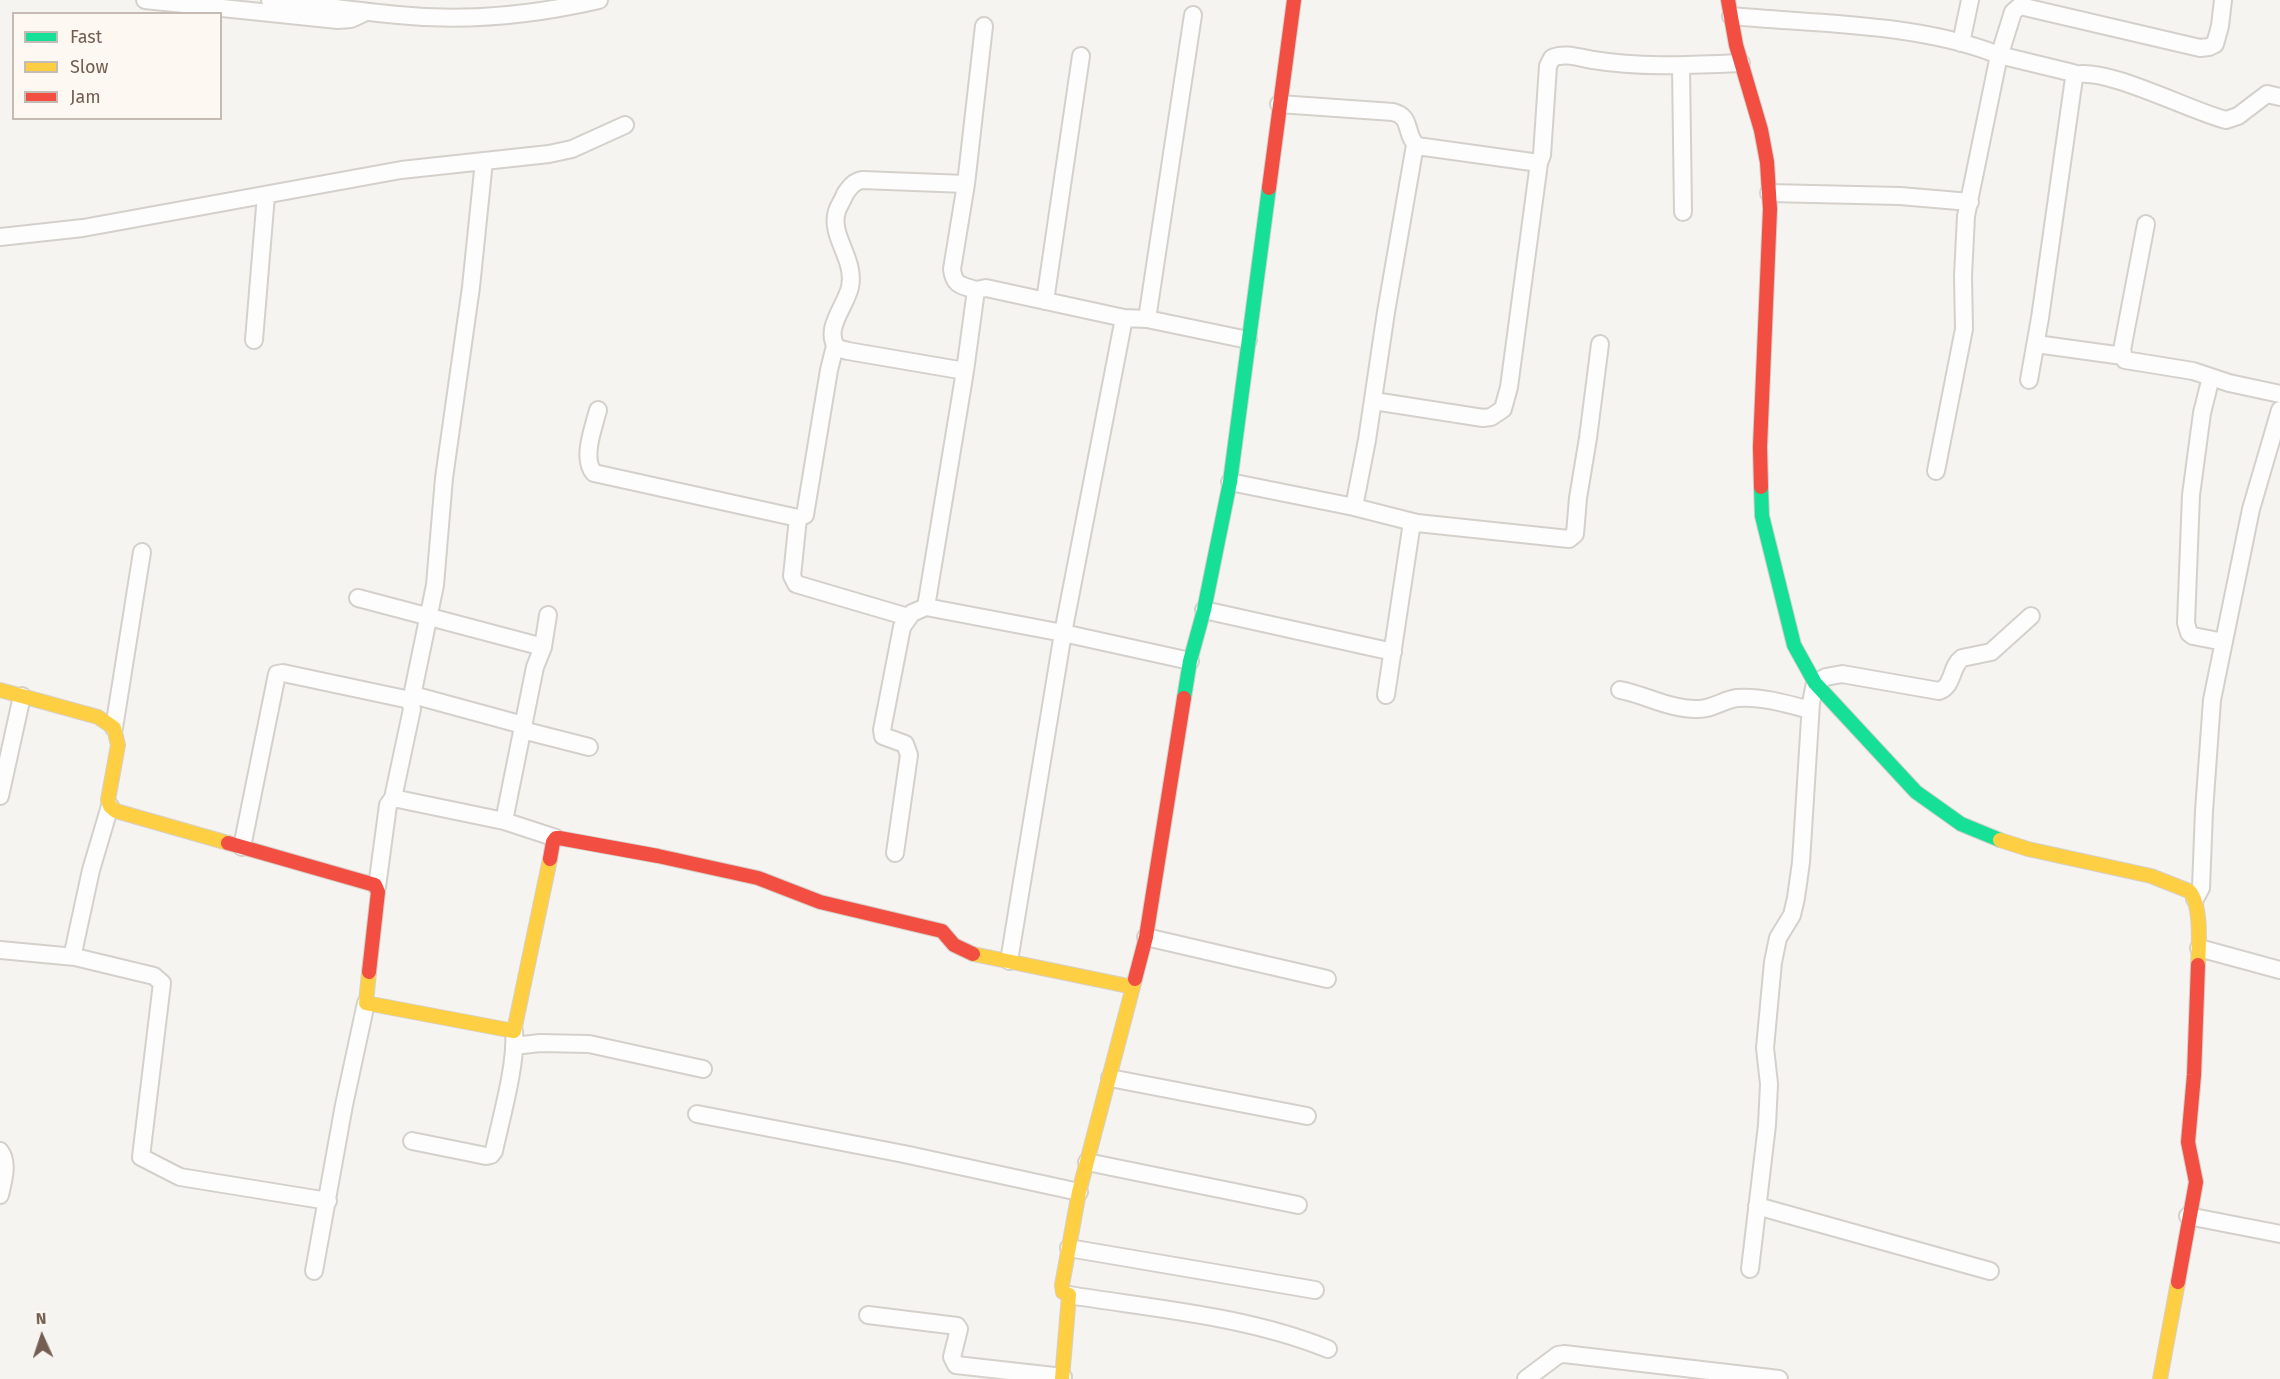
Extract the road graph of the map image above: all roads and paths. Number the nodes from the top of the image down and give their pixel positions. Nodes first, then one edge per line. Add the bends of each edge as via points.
1 (145, 0) edge
2 (270, 0) edge
3 (599, 0) edge
4 (1294, 0) edge
5 (1970, 0) edge
6 (2223, 0) edge
7 (1730, 8) edge
8 (366, 11) junction
9 (1193, 15) dead end
10 (984, 26) dead end
11 (1961, 43) junction
12 (1081, 56) dead end
13 (1999, 58) junction
14 (1741, 63) junction
15 (1682, 66) junction
16 (2074, 75) junction
17 (2280, 97) edge
18 (1279, 104) junction
19 (625, 125) dead end
20 (1415, 145) junction
21 (484, 161) junction
22 (1539, 163) junction
23 (966, 184) junction
24 (1768, 193) junction
25 (266, 195) junction
26 (1970, 202) junction
27 (1683, 212) dead end
28 (2146, 224) dead end
29 (0, 237) edge
30 (976, 290) junction
31 (1045, 301) junction
32 (1124, 318) junction
33 (1147, 319) junction
34 (255, 340) dead end
35 (1248, 340) junction
36 (1600, 344) dead end
37 (2036, 344) junction
38 (835, 346) junction
39 (2123, 356) junction
40 (965, 371) junction
41 (2211, 376) junction
42 (2029, 380) dead end
43 (2280, 394) edge
44 (1374, 401) junction
45 (598, 410) dead end
46 (2280, 410) edge
47 (1936, 471) dead end
48 (1230, 482) junction
49 (1354, 507) junction
50 (798, 518) junction
51 (1412, 522) junction
52 (142, 552) dead end
53 (358, 598) dead end
54 (926, 607) junction
55 (1204, 610) junction
56 (548, 615) dead end
57 (429, 616) junction
58 (2031, 616) dead end
59 (908, 617) junction
60 (1063, 633) junction
61 (2224, 642) junction
62 (543, 647) junction
63 (1393, 652) junction
64 (1190, 661) junction
65 (1815, 683) junction
66 (0, 690) edge
67 (1620, 690) dead end
68 (1386, 695) dead end
69 (22, 696) junction
70 (412, 698) junction
71 (1810, 710) junction
72 (523, 726) junction
73 (114, 728) junction
74 (589, 747) dead end
75 (0, 796) edge
76 (393, 798) junction
77 (110, 806) junction
78 (504, 821) junction
79 (556, 838) junction
80 (242, 847) junction
81 (895, 853) dead end
82 (377, 887) junction
83 (2195, 899) junction
84 (1146, 937) junction
85 (2199, 948) junction
86 (0, 950) edge
87 (75, 957) junction
88 (1009, 962) junction
89 (2280, 970) edge
90 (1327, 979) dead end
91 (1133, 987) junction
92 (366, 1003) junction
93 (514, 1038) junction
94 (703, 1069) dead end
95 (1110, 1078) junction
96 (697, 1114) dead end
97 (1307, 1116) dead end
98 (412, 1141) dead end
99 (0, 1151) edge
100 (1088, 1162) junction
101 (1079, 1192) junction
102 (0, 1194) edge
103 (328, 1201) junction
104 (1298, 1205) dead end
105 (1757, 1206) junction
106 (2188, 1216) junction
107 (2280, 1234) edge
108 (1069, 1248) junction
109 (1750, 1269) dead end
110 (314, 1271) dead end
111 (1990, 1271) dead end
112 (1315, 1290) dead end
113 (1069, 1295) junction
114 (868, 1315) dead end
115 (1328, 1349) dead end
116 (1062, 1378) edge
117 (1526, 1379) edge
118 (1779, 1379) edge
119 (2160, 1379) edge

1 - 8 street via 338,20 358,17
2 - 8 street
3 - 8 street via 496,16
4 - 18 street
5 - 11 street
6 - 13 street via 2215,44 2200,48 2020,6 2013,12
7 - 11 street
7 - 14 street
9 - 33 street
10 - 23 street
11 - 13 street
12 - 31 street
13 - 16 street
13 - 26 street
14 - 15 street
14 - 24 street via 1761,130
15 - 22 street via 1619,64 1563,55 1552,58
15 - 27 street
16 - 17 street via 2108,78 2226,120 2238,116 2267,94
16 - 37 street
18 - 20 street via 1402,114
18 - 35 street
19 - 21 street via 572,149
20 - 22 street
20 - 44 street
21 - 25 street via 401,170
21 - 57 street
22 - 44 street via 1503,409 1483,418
23 - 30 street via 952,269 957,284
23 - 38 street via 862,180 849,187 835,221 850,276 850,288 832,336
24 - 26 street
24 - 65 street via 1760,447 1762,516 1794,645
25 - 29 street via 83,228
25 - 34 street
26 - 47 street via 1963,276 1964,329
28 - 39 street
30 - 31 street via 986,288
30 - 40 street
31 - 32 street
32 - 33 street
32 - 60 street
33 - 35 street
35 - 48 street
36 - 51 street via 1573,537
37 - 39 street
37 - 42 street
38 - 40 street
38 - 50 street via 805,514
39 - 41 street via 2141,364
40 - 54 street
41 - 43 street
41 - 61 street via 2191,495 2186,623 2193,636
44 - 49 street
45 - 50 street via 588,456 594,473
46 - 61 street via 2251,509
48 - 49 street
48 - 55 street
49 - 51 street
50 - 59 street via 792,576 796,584
51 - 63 street
52 - 73 street
53 - 57 street
54 - 59 street
54 - 60 street
55 - 63 street
55 - 64 street
56 - 62 street
57 - 62 street
57 - 70 street
58 - 65 street via 1991,652 1958,661 1948,686 1939,691 1842,674
59 - 81 street via 900,636 882,730 883,736 906,744 909,755
60 - 64 street
60 - 88 street
61 - 83 street via 2212,700 2201,888
62 - 72 street
63 - 68 street
64 - 84 street
65 - 71 street
65 - 83 street via 1916,792 1961,824 2028,849 2151,876 2189,891
66 - 69 street
67 - 71 street via 1666,706 1694,709 1713,708 1727,700 1745,698
69 - 73 street via 98,717
69 - 75 street
70 - 72 street
70 - 76 street
70 - 80 street via 277,674
71 - 105 street via 1796,898 1792,915 1778,938 1773,962 1766,1048 1767,1125
72 - 74 street via 526,731
72 - 78 street
73 - 77 street via 118,745
76 - 78 street
76 - 82 street via 388,805
77 - 80 street
77 - 87 street via 91,870
78 - 79 street
79 - 88 street via 758,878 820,902 929,926 942,931 968,953
79 - 93 street
80 - 82 street
82 - 92 street
83 - 85 street
84 - 90 street
84 - 91 street
85 - 89 street
85 - 106 street via 2188,1142 2196,1182
86 - 87 street
87 - 103 street via 154,976 162,983 141,1157 180,1177
88 - 91 street
91 - 95 street
92 - 93 street
92 - 103 street
93 - 94 street via 589,1044
93 - 98 street via 504,1106 491,1155
95 - 97 street
95 - 100 street
96 - 101 street
99 - 102 street via 4,1171
100 - 101 street
100 - 104 street
101 - 108 street
103 - 110 street
105 - 109 street
105 - 111 street
106 - 107 street
106 - 119 street
108 - 112 street
108 - 113 street via 1062,1284 1063,1292
113 - 115 street via 1249,1324
113 - 116 street
114 - 116 street via 957,1326 952,1357 956,1365
117 - 118 street via 1564,1354

